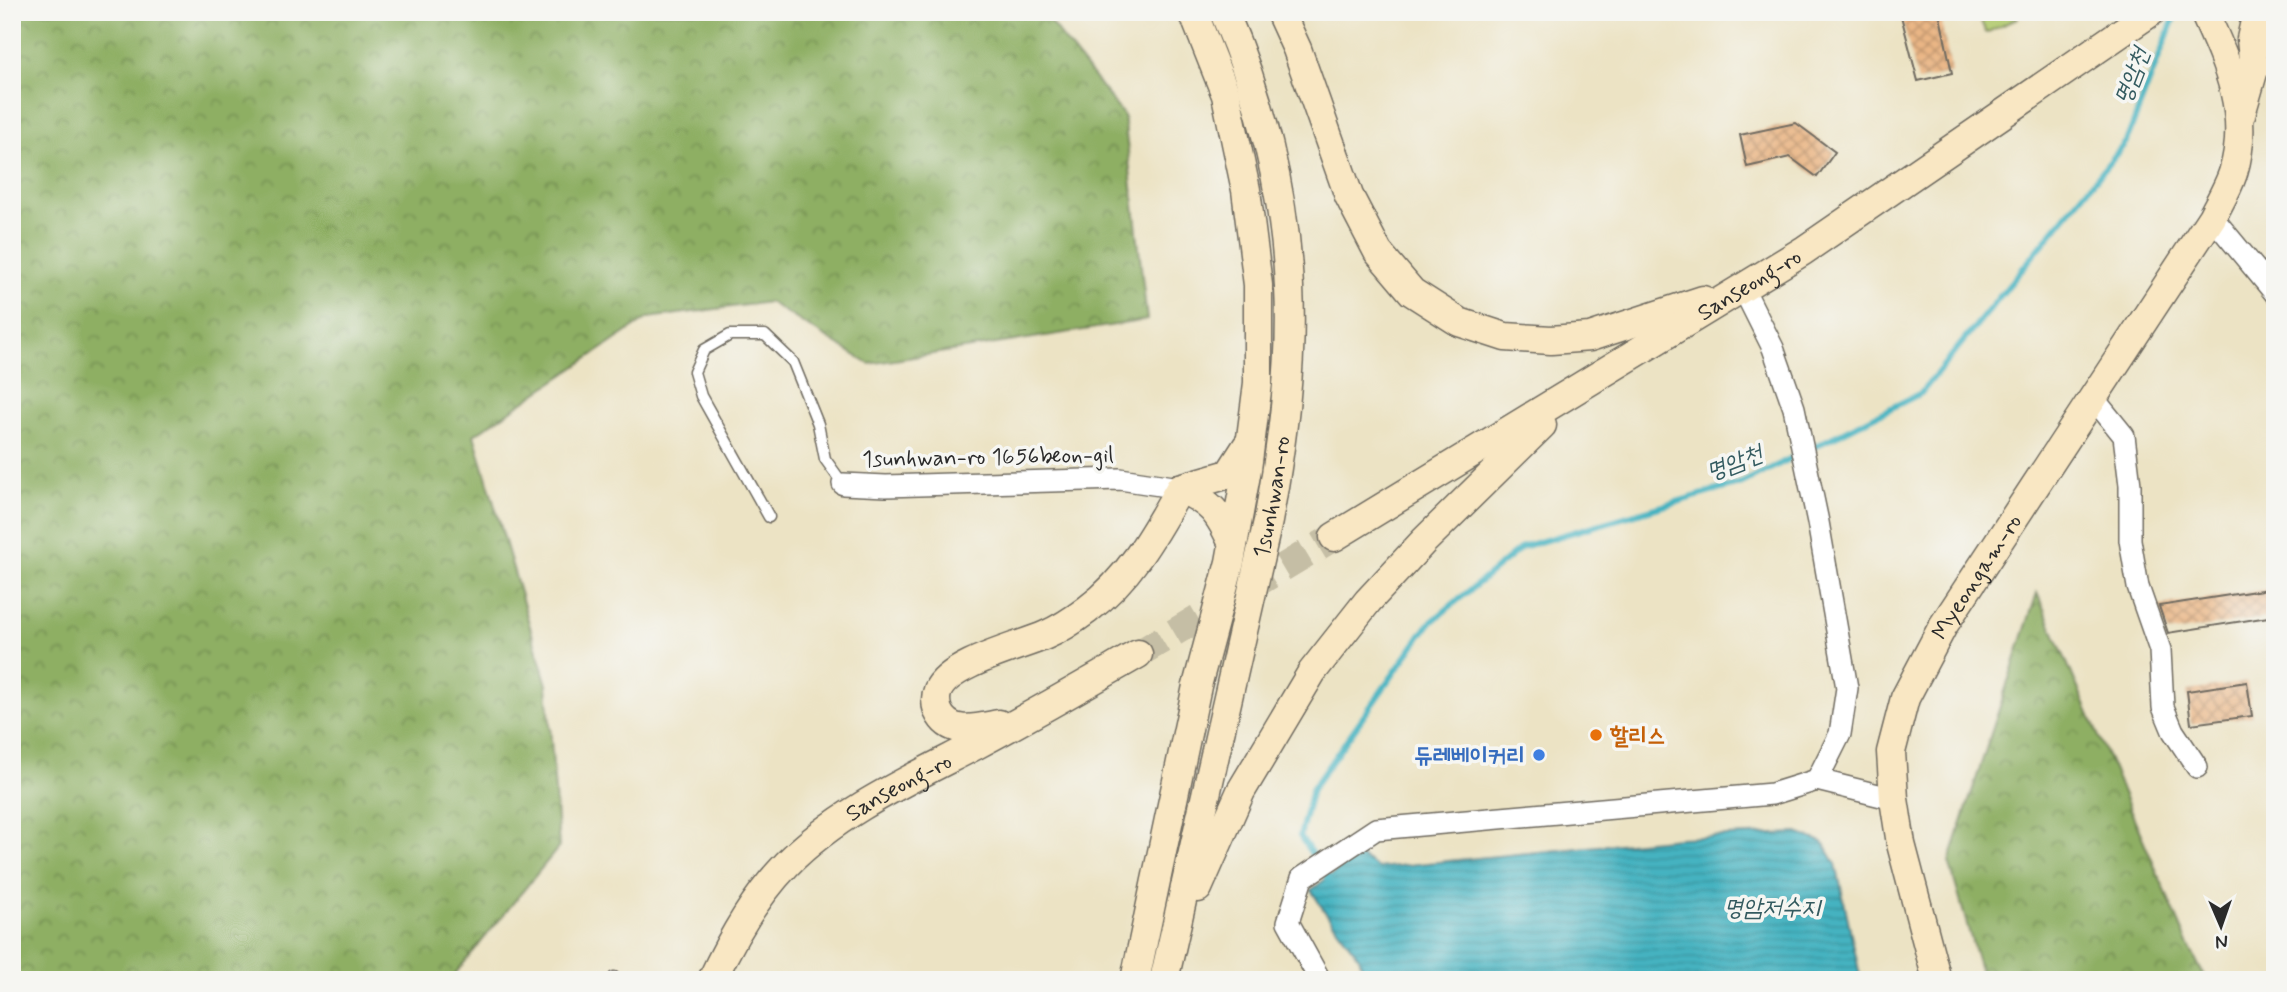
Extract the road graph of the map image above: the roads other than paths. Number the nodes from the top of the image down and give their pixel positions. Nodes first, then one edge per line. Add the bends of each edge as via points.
1 (1193, 12) edge
2 (1224, 12) edge
3 (1280, 12) edge
4 (2151, 12) edge
5 (2204, 12) edge
6 (2257, 12) edge
7 (2240, 117) junction
8 (2212, 217) junction
9 (1742, 288) junction
10 (2275, 293) edge
11 (1574, 392) junction
12 (2094, 399) junction
13 (1251, 440) junction
14 (844, 484) joint
15 (1180, 488) junction
16 (769, 517) dead end
17 (1334, 537) tunnel mouth
18 (1233, 544) junction
19 (1138, 654) tunnel mouth
20 (1023, 720) junction
21 (2197, 767) dead end
22 (1817, 780) junction
23 (1894, 799) junction
24 (712, 980) edge
25 (1135, 980) edge
26 (1165, 980) edge
27 (1320, 980) edge
28 (1937, 980) edge

1 - 13 main road, 1sunhwan-ro via 1226,95 1246,190 1258,285 1258,383
2 - 26 main road, 1sunhwan-ro via 1265,131 1280,205 1289,287 1288,364 1282,444 1268,521
3 - 9 main road via 1349,196 1378,252 1412,292 1459,322 1505,337 1590,337
4 - 9 main road, Sanseong-ro
5 - 7 main road, Myeongam-ro via 2236,89
6 - 7 main road via 2251,39 2254,69
7 - 8 main road, Myeongam-ro via 2232,175
8 - 10 street
8 - 12 main road, Myeongam-ro
9 - 11 main road, Sanseong-ro
9 - 22 street via 1773,348 1794,408 1847,688 1840,734
11 - 17 main road, Sanseong-ro
11 - 26 main road via 1424,541 1368,601 1312,672 1241,791 1203,872
12 - 21 street via 2124,436 2130,540 2138,587 2160,650 2163,707
12 - 23 main road, Myeongam-ro via 1943,626 1905,698 1891,752
13 - 15 main road via 1229,474
13 - 18 main road, 1sunhwan-ro
14 - 15 street, 1sunhwan-ro 1656beon-gil via 1120,479
14 - 16 lane, 1sunhwan-ro 1656beon-gil via 825,459 818,424 793,362 765,335 730,335 704,350 694,372 701,396
15 - 18 main road via 1208,502
15 - 20 main road via 1122,580 1087,610 1049,634 974,662 938,689 936,705 951,726 965,730
18 - 25 main road, 1sunhwan-ro via 1197,685
19 - 20 main road, Sanseong-ro
20 - 24 main road, Sanseong-ro via 894,788 814,840 764,892
22 - 23 street
22 - 27 street via 1772,794 1376,829 1302,877 1287,922
23 - 28 main road, Myeongam-ro via 1901,844

